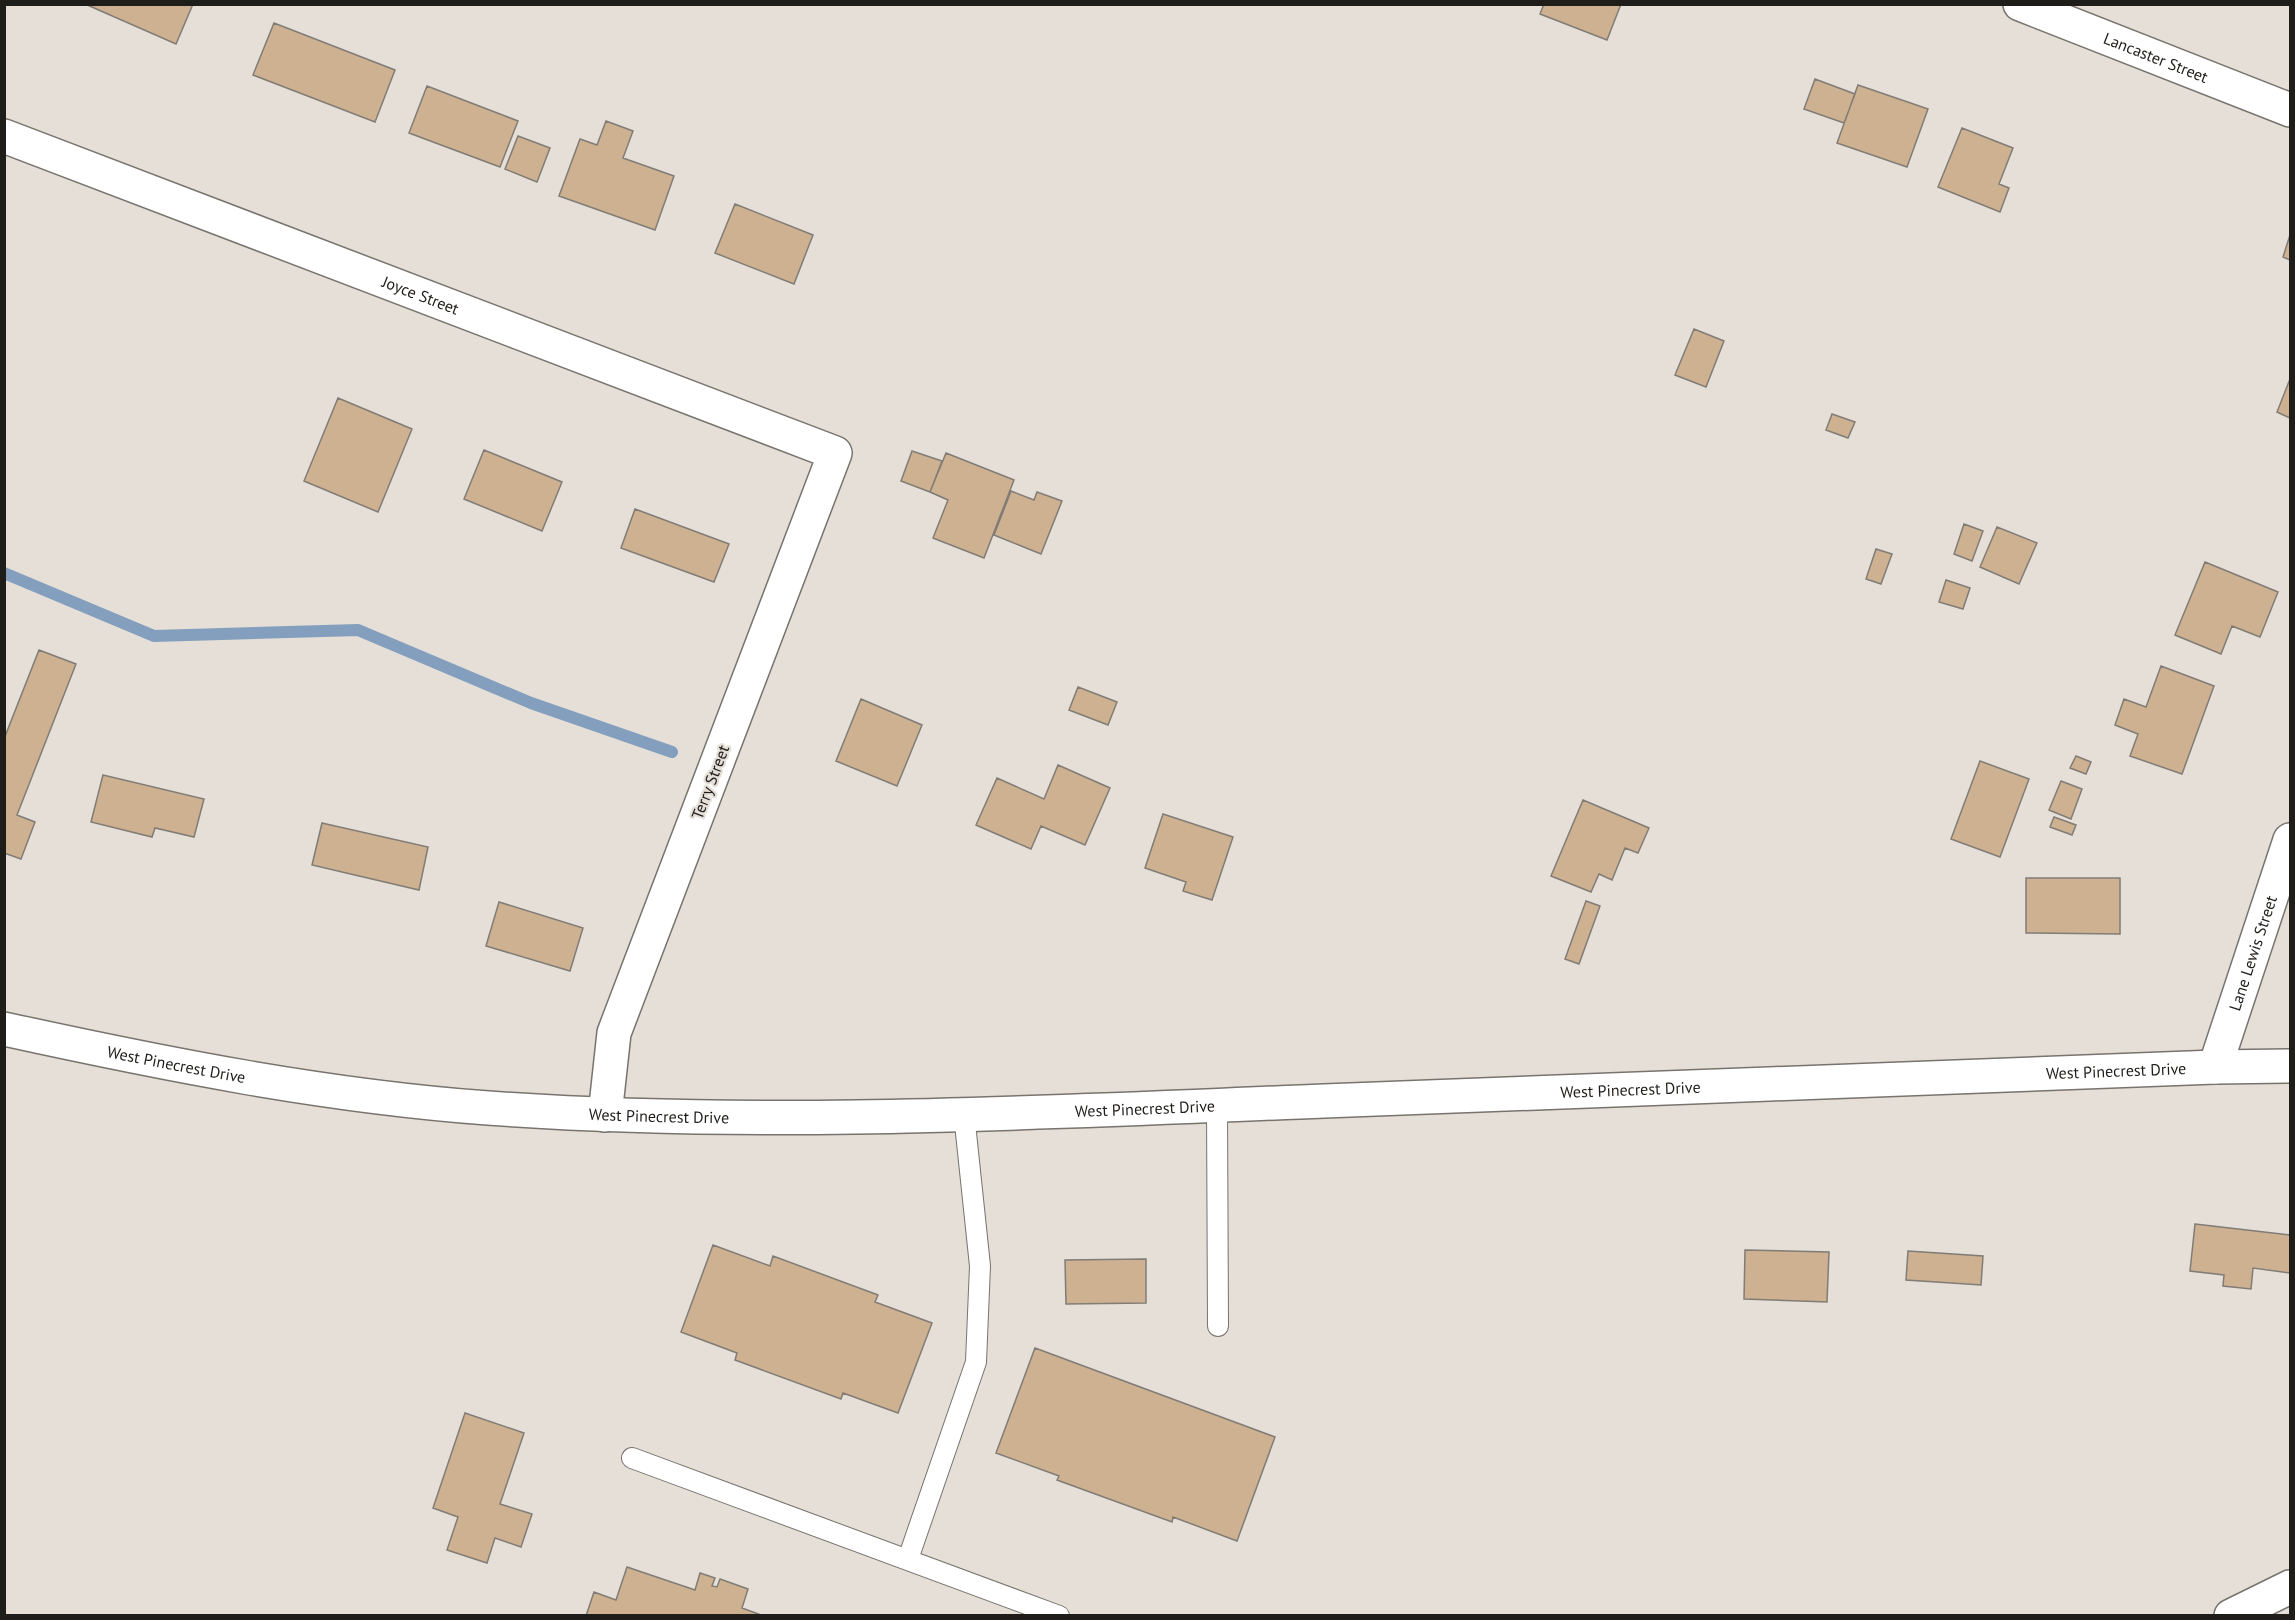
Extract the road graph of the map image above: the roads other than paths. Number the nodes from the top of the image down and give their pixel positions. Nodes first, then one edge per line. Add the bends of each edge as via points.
1 (2020, 4) edge
2 (2290, 110) edge
3 (4, 136) edge
4 (835, 453) joint
5 (2290, 840) edge
6 (4, 1029) edge
7 (2290, 1066) edge
8 (2215, 1067) junction
9 (1217, 1105) junction
10 (964, 1114) junction
11 (605, 1115) junction
12 (1218, 1326) dead end
13 (632, 1458) dead end
14 (908, 1559) junction
15 (2290, 1587) edge
16 (1059, 1616) edge
17 (2231, 1616) edge

1 - 2 main road, Lancaster Street
3 - 4 main road, Joyce Street
4 - 11 main road, Terry Street via 614,1033
5 - 8 main road, Lane Lewis Street
6 - 11 main road, West Pinecrest Drive via 133,1057 362,1095
7 - 8 main road, West Pinecrest Drive
8 - 9 main road, West Pinecrest Drive
9 - 10 main road, West Pinecrest Drive
9 - 12 lane
10 - 11 main road, West Pinecrest Drive
10 - 14 lane via 980,1266 976,1362
13 - 14 lane
14 - 16 lane
15 - 17 main road

